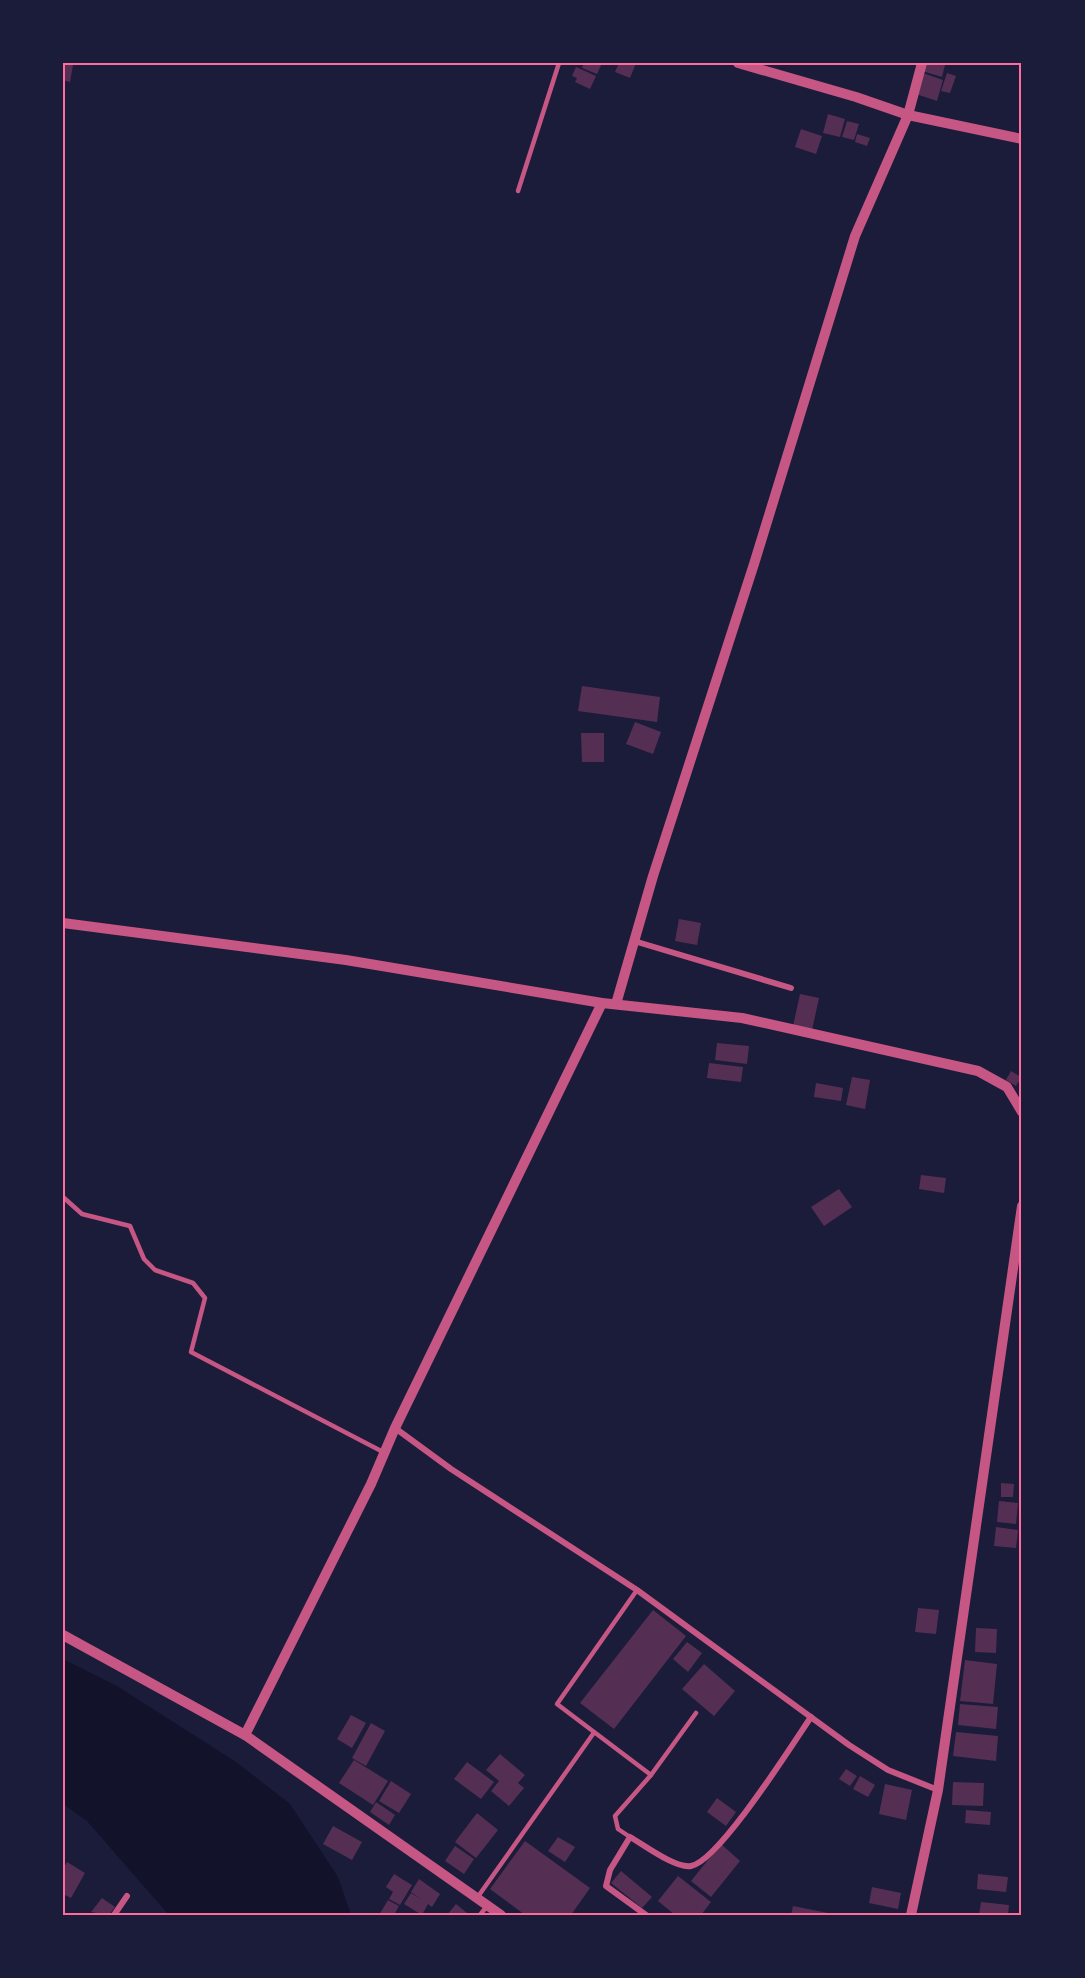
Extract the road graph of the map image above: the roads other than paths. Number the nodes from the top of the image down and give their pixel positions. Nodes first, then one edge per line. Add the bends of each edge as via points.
1 (559, 63) edge
2 (738, 63) edge
3 (921, 63) edge
4 (908, 115) junction
5 (1022, 139) edge
6 (518, 190) dead end
7 (63, 923) edge
8 (634, 941) junction
9 (791, 988) dead end
10 (602, 1002) junction
11 (616, 1004) junction
12 (1022, 1112) edge
13 (63, 1197) edge
14 (1022, 1206) edge
15 (395, 1428) junction
16 (385, 1453) junction
17 (637, 1590) junction
18 (63, 1635) edge
19 (696, 1713) dead end
20 (811, 1718) junction
21 (593, 1734) junction
22 (245, 1735) junction
23 (651, 1775) junction
24 (938, 1790) junction
25 (630, 1837) junction
26 (127, 1896) dead end
27 (477, 1899) junction
28 (483, 1910) edge
29 (114, 1915) edge
30 (501, 1915) edge
31 (646, 1915) edge
32 (911, 1915) edge

1 - 6 lane
2 - 4 street
3 - 4 street
4 - 5 street
4 - 8 street via 855,236
7 - 10 street via 346,960
8 - 9 street
8 - 11 street
10 - 11 street
10 - 15 street
11 - 12 street via 742,1018 978,1071 1006,1087
13 - 16 lane via 82,1214 130,1226 144,1259 155,1270 194,1283 205,1298 191,1352
14 - 24 street
15 - 16 street
15 - 17 street
16 - 22 street
17 - 20 street
17 - 21 lane via 557,1704
18 - 22 street
19 - 23 lane
20 - 24 street via 888,1770
20 - 25 street via 708,1857 691,1866 674,1863
21 - 23 lane
21 - 27 lane
22 - 27 street
23 - 25 lane via 615,1816 618,1829
24 - 32 street
25 - 31 street via 610,1870 606,1886
26 - 29 street
27 - 28 street
28 - 30 street

